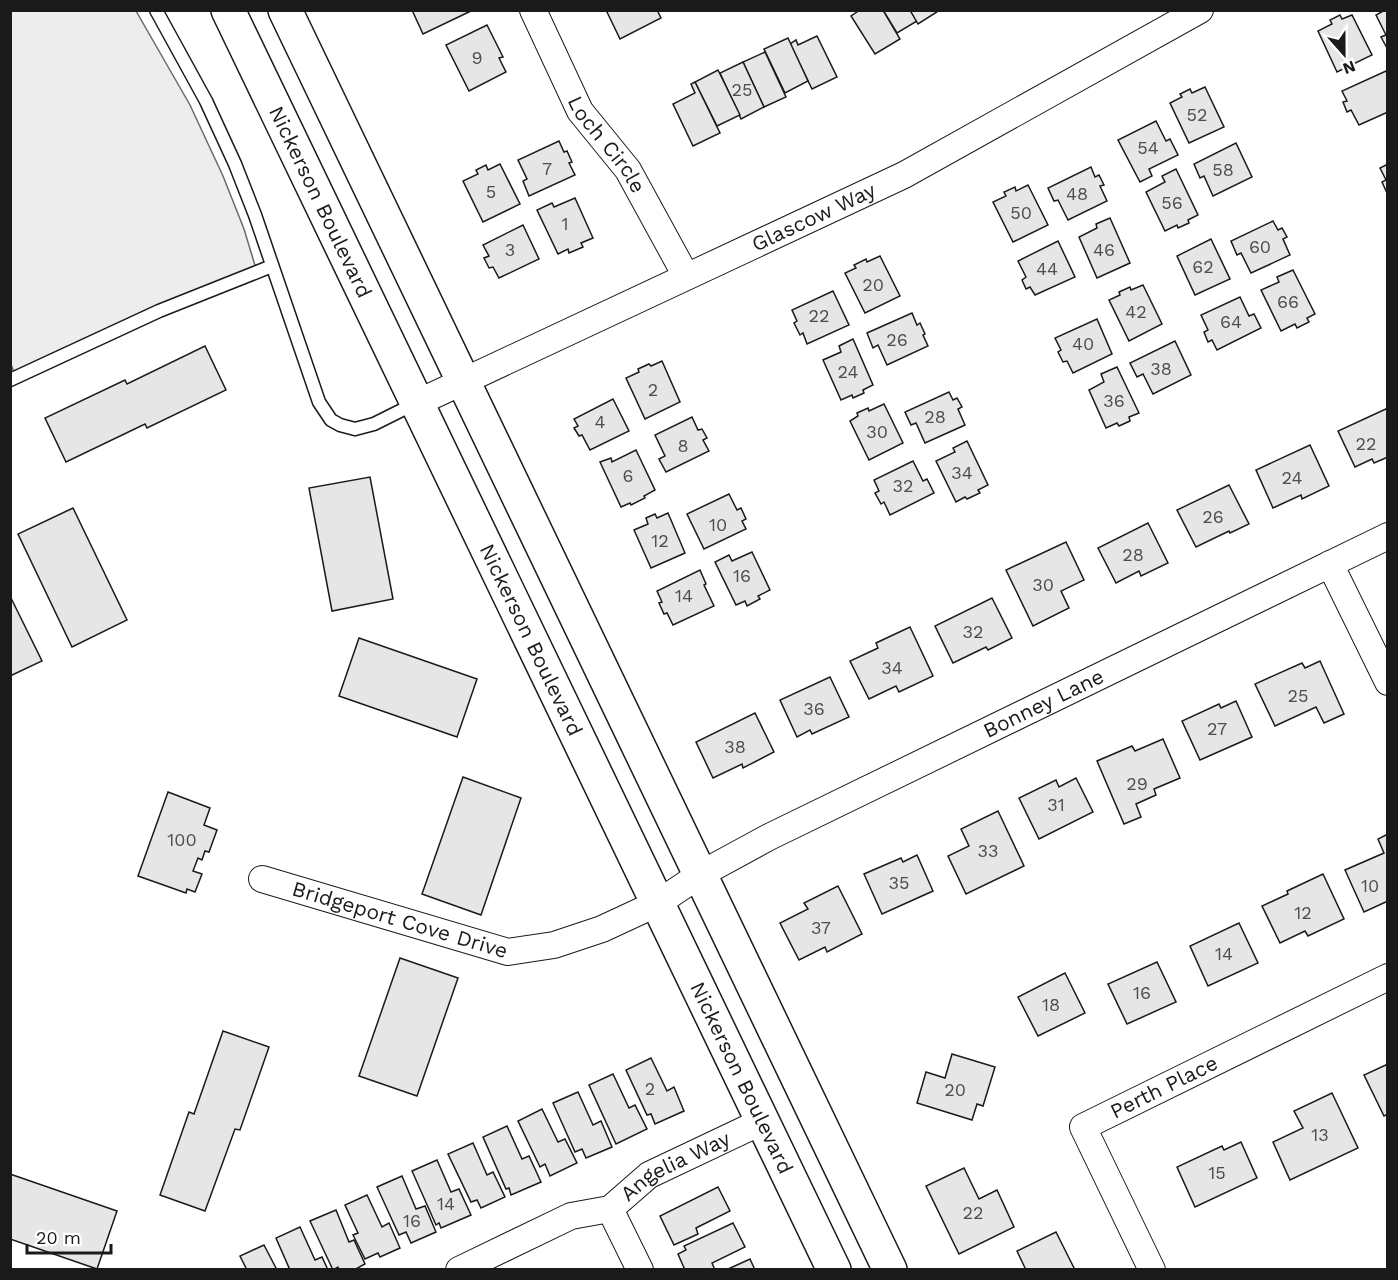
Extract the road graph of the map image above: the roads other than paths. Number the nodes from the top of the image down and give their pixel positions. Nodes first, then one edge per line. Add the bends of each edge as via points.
1 (156, 10) edge
2 (228, 10) edge
3 (285, 10) edge
4 (533, 10) edge
5 (1200, 10) edge
6 (272, 266) junction
7 (686, 276) junction
8 (10, 380) edge
9 (463, 380) junction
10 (417, 403) junction
11 (1388, 536) edge
12 (1330, 564) junction
13 (1388, 682) edge
14 (701, 874) junction
15 (262, 879) dead end
16 (658, 903) junction
17 (1388, 977) edge
18 (763, 1121) junction
19 (610, 1209) junction
20 (459, 1269) edge
21 (640, 1269) edge
22 (834, 1269) edge
23 (890, 1269) edge
24 (1152, 1269) edge

1 - 6 lane via 236,164
2 - 10 street, Nickerson Boulevard
3 - 9 street
4 - 7 street, Loch Circle via 580,111 628,170
5 - 7 street, Glascow Way via 904,175
6 - 8 lane via 159,311
6 - 10 lane via 319,402 331,420 355,429
7 - 9 street, Glascow Way
9 - 10 street, Glascow Way
9 - 14 street
10 - 16 street, Nickerson Boulevard
11 - 12 street, Bonney Lane
12 - 13 street
12 - 14 street, Bonney Lane via 769,837
14 - 16 street, Bridgeport Cove Drive
14 - 23 street
15 - 16 street, Bridgeport Cove Drive via 508,952 554,945 602,929
16 - 18 street, Nickerson Boulevard
17 - 24 street, Perth Place via 1083,1127
18 - 19 street, Angelia Way via 649,1175
18 - 22 street, Nickerson Boulevard
19 - 20 street, Angelia Way via 571,1216
19 - 21 street

